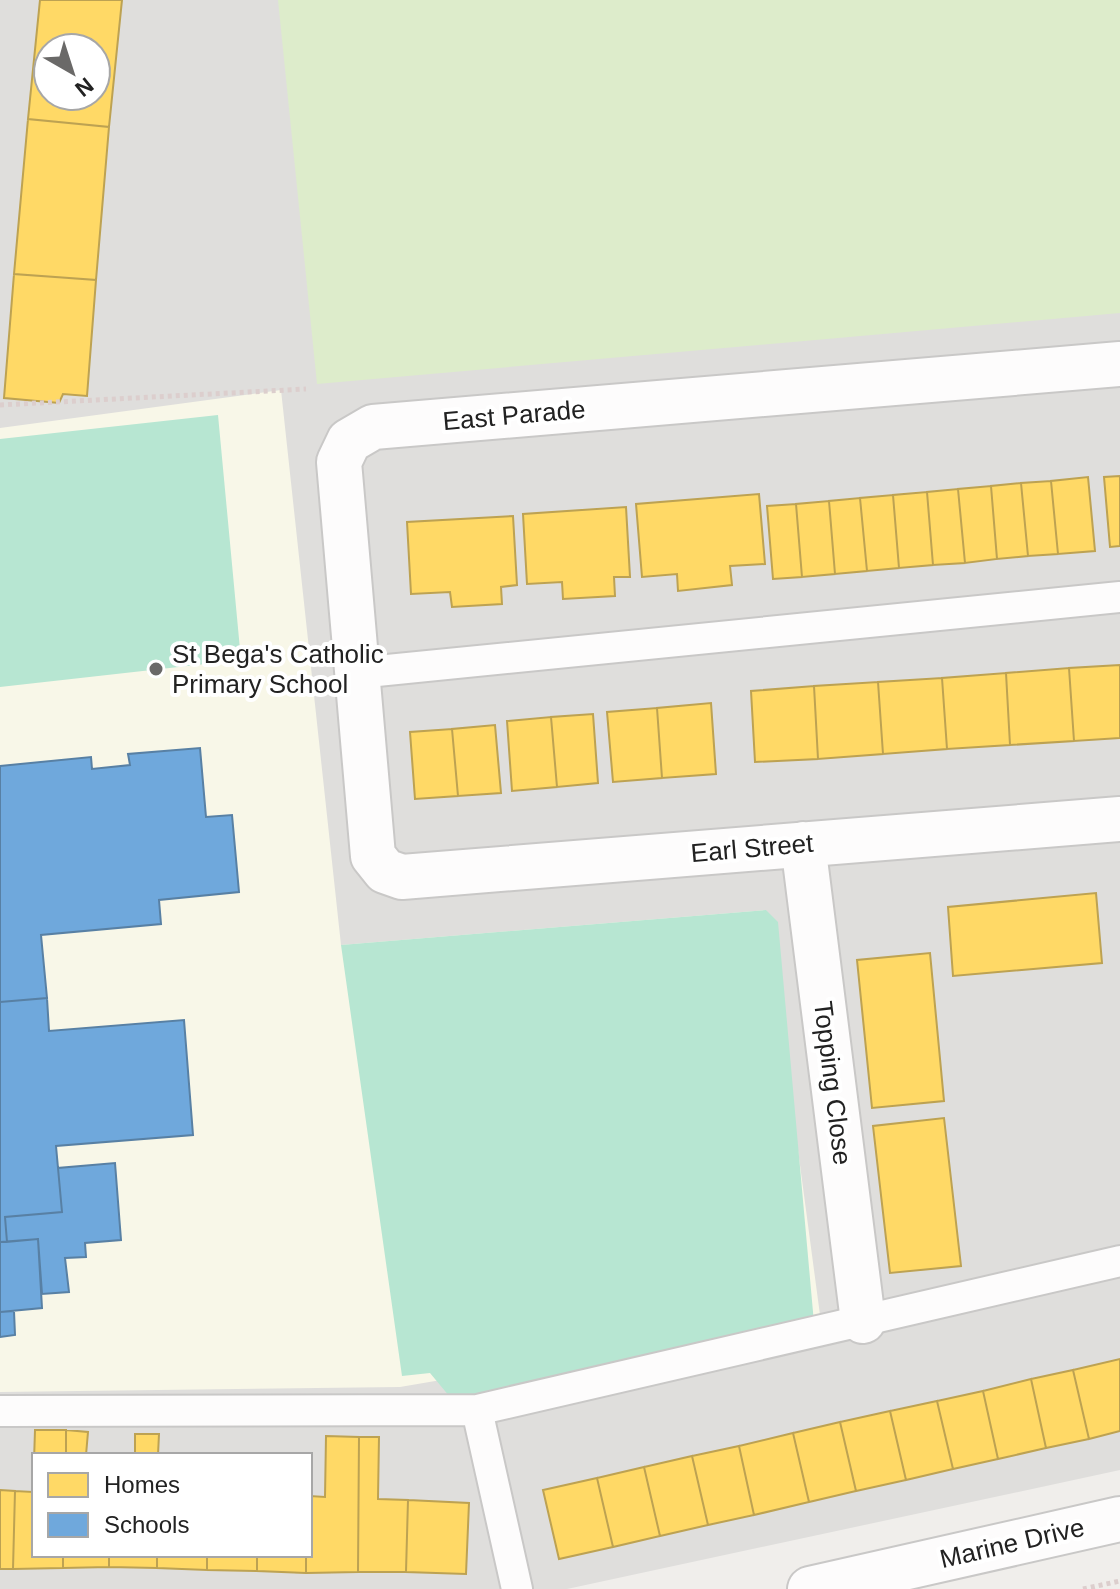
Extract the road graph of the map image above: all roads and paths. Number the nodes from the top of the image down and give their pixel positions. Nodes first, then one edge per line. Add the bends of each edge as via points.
1 (1120, 364) edge
2 (306, 389) dead end
3 (0, 405) edge
4 (1120, 597) edge
5 (357, 673) junction
6 (1120, 819) edge
7 (803, 844) junction
8 (385, 871) joint
9 (1120, 1261) edge
10 (863, 1321) junction
11 (477, 1410) junction
12 (0, 1411) edge
13 (1120, 1519) edge
14 (1120, 1581) edge
15 (517, 1589) edge
16 (810, 1589) edge
17 (1083, 1589) edge

1 - 5 street, East Parade via 373,427 349,441 339,462
2 - 3 path
4 - 5 lane
5 - 8 street, East Parade via 373,856
6 - 7 street, Earl Street
7 - 8 street, Earl Street via 402,877
7 - 10 street, Topping Close
9 - 10 lane
10 - 11 lane
11 - 12 lane
11 - 15 lane
13 - 16 street, Marine Drive
14 - 17 path

